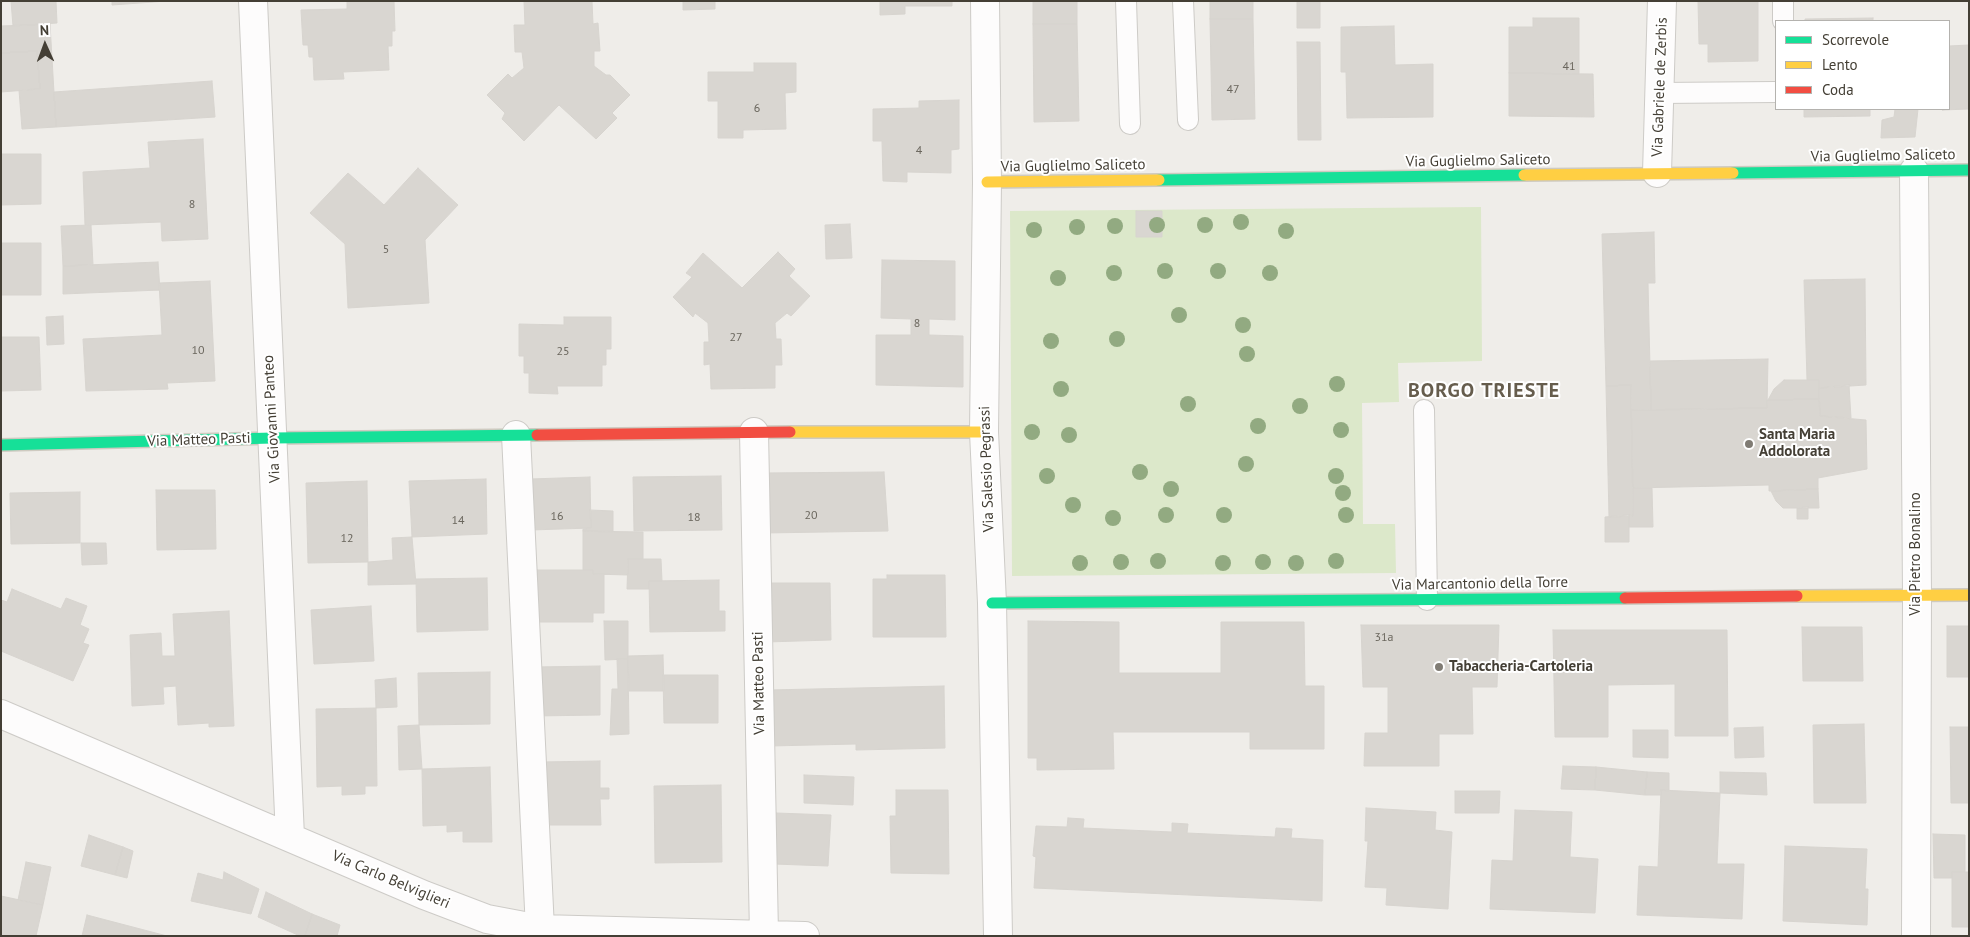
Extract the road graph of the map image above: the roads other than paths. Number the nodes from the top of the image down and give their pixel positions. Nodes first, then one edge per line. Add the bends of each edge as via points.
1 (253, 1) edge
2 (985, 1) edge
3 (1126, 1) edge
4 (1183, 1) edge
5 (1662, 1) edge
6 (1783, 1) edge
7 (1783, 20) edge
8 (1775, 92) edge
9 (1660, 93) junction
10 (1188, 120) dead end
11 (1130, 124) dead end
12 (1969, 170) edge
13 (1914, 172) junction
14 (1657, 173) junction
15 (987, 182) junction
16 (1424, 410) dead end
17 (754, 432) junction
18 (984, 432) junction
19 (516, 435) junction
20 (273, 438) junction
21 (1, 445) edge
22 (1969, 595) edge
23 (1916, 596) junction
24 (1427, 600) junction
25 (992, 604) junction
26 (1, 714) edge
27 (290, 837) junction
28 (540, 929) junction
29 (764, 934) junction
30 (805, 936) edge
31 (998, 936) edge
32 (1916, 936) edge

1 - 20 street, Via Giovanni Panteo
2 - 15 street, Via Salesio Pegrassi
3 - 11 lane
4 - 10 lane
5 - 9 street, Via Gabriele de Zerbis
6 - 7 lane
8 - 9 lane
9 - 14 street, Via Gabriele de Zerbis
12 - 13 street, Via Guglielmo Saliceto
13 - 14 street, Via Guglielmo Saliceto
13 - 23 street, Via Pietro Bonalino
14 - 15 street, Via Guglielmo Saliceto
15 - 18 street, Via Salesio Pegrassi
16 - 24 lane
17 - 18 street, Via Matteo Pasti
17 - 19 street, Via Matteo Pasti
17 - 29 street, Via Matteo Pasti
18 - 25 street, Via Salesio Pegrassi
19 - 20 street, Via Matteo Pasti
19 - 28 street
20 - 21 street, Via Matteo Pasti
20 - 27 street, Via Giovanni Panteo
22 - 23 street, Via Marcantonio della Torre
23 - 24 street, Via Marcantonio della Torre
23 - 32 street, Via Pietro Bonalino
24 - 25 street, Via Marcantonio della Torre
25 - 31 street, Via Salesio Pegrassi
26 - 27 street, Via Carlo Belviglieri
27 - 28 street, Via Carlo Belviglieri via 486,920
28 - 29 street, Via Carlo Belviglieri
29 - 30 street, Via Carlo Belviglieri

